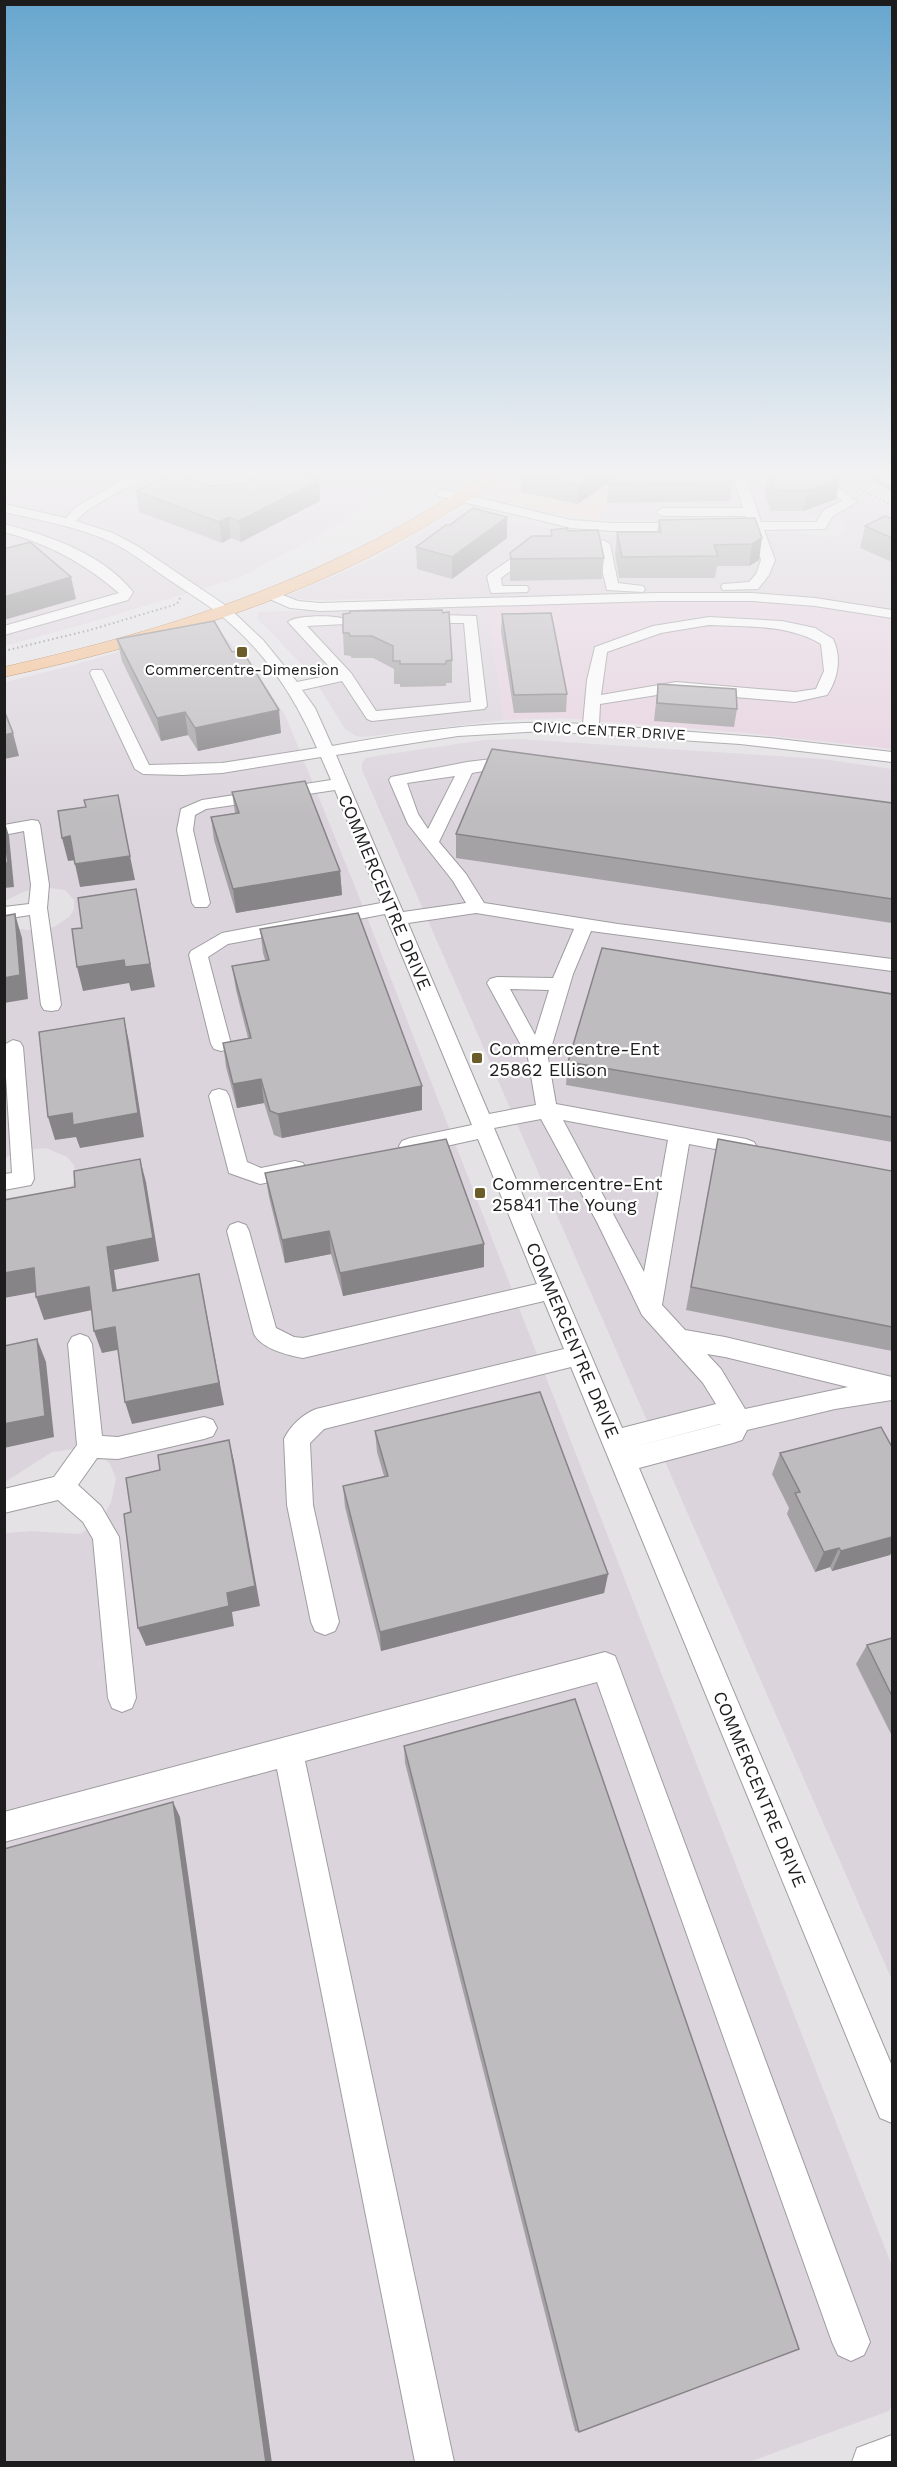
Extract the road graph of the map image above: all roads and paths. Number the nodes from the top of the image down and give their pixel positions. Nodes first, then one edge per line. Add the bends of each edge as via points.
1 (119, 586) edge
2 (187, 586) edge
3 (261, 586) edge
4 (289, 586) edge
5 (495, 586) edge
6 (612, 586) edge
7 (748, 586) edge
8 (580, 588) dead end
9 (270, 594) junction
10 (217, 607) junction
11 (892, 614) edge
12 (390, 620) edge
13 (424, 620) edge
14 (4, 631) edge
15 (4, 660) edge
16 (4, 672) edge
17 (97, 673) dead end
18 (346, 676) junction
19 (293, 687) junction
20 (592, 701) junction
21 (479, 706) junction
22 (482, 729) junction
23 (591, 729) junction
24 (327, 752) junction
25 (892, 758) edge
26 (532, 763) edge
27 (465, 772) junction
28 (340, 784) junction
29 (4, 830) edge
30 (430, 842) junction
31 (201, 903) dead end
32 (476, 907) junction
33 (38, 908) junction
34 (4, 913) edge
35 (394, 913) junction
36 (585, 924) junction
37 (892, 964) edge
38 (562, 984) junction
39 (51, 1005) dead end
40 (221, 1044) edge
41 (13, 1047) dead end
42 (538, 1058) junction
43 (219, 1096) dead end
44 (548, 1110) junction
45 (484, 1127) junction
46 (680, 1134) junction
47 (394, 1149) edge
48 (762, 1150) edge
49 (315, 1165) edge
50 (14, 1181) edge
51 (238, 1231) dead end
52 (552, 1290) junction
53 (650, 1308) junction
54 (678, 1339) junction
55 (80, 1344) dead end
56 (579, 1355) junction
57 (892, 1388) edge
58 (739, 1421) junction
59 (204, 1428) dead end
60 (90, 1447) junction
61 (619, 1451) junction
62 (62, 1487) junction
63 (4, 1501) edge
64 (325, 1622) dead end
65 (122, 1698) dead end
66 (288, 1751) junction
67 (4, 1827) edge
68 (892, 2106) edge
69 (851, 2342) dead end
70 (892, 2455) edge
71 (434, 2463) edge
72 (871, 2463) edge

1 - 14 street via 126,592 123,597
2 - 10 street, COMMERCENTRE DRIVE
3 - 10 main road
4 - 9 main road
5 - 8 street via 496,590
6 - 7 street
9 - 10 main road
9 - 11 street via 295,605 320,606 752,597
10 - 15 main road
10 - 16 main road via 142,637
10 - 19 street, COMMERCENTRE DRIVE via 258,643
12 - 18 street via 295,622
13 - 21 street via 471,619
17 - 24 street, CIVIC CENTER DRIVE via 143,769 177,772 230,768
18 - 19 street
18 - 21 street via 372,716
19 - 24 street, COMMERCENTRE DRIVE
20 - 20 street via 600,650 658,629 709,621 782,626 810,631 828,642 831,671 822,692 795,697 676,687
20 - 23 street
21 - 22 street
22 - 23 street, CIVIC CENTER DRIVE
22 - 24 street, CIVIC CENTER DRIVE
23 - 25 street, CIVIC CENTER DRIVE via 765,741
24 - 28 street, COMMERCENTRE DRIVE
26 - 27 street via 510,761
27 - 30 street
27 - 30 street via 397,780 414,822
28 - 31 street via 202,805 187,813 185,830
28 - 35 street, COMMERCENTRE DRIVE
29 - 33 street via 32,825 40,885
30 - 32 street via 474,896
32 - 35 street
32 - 36 street
33 - 34 street
33 - 39 street
35 - 40 street via 222,939 198,955
35 - 45 street, COMMERCENTRE DRIVE
36 - 37 street
36 - 38 street
38 - 42 street
38 - 42 street via 497,983
41 - 50 street
42 - 44 street
43 - 49 street via 237,1167 260,1176
44 - 45 street
44 - 46 street
44 - 53 street
45 - 47 street
45 - 52 street, COMMERCENTRE DRIVE
46 - 48 street
46 - 53 street
51 - 52 street via 266,1334 290,1346 303,1348
52 - 56 street, COMMERCENTRE DRIVE
53 - 54 street
54 - 57 street
54 - 58 street via 712,1376
55 - 60 street
56 - 61 street, COMMERCENTRE DRIVE
56 - 64 street via 316,1420 297,1439 300,1505
57 - 58 street
58 - 61 street via 733,1432
59 - 60 street via 118,1448
60 - 62 street
61 - 68 street, COMMERCENTRE DRIVE
62 - 63 street
62 - 65 street via 92,1514 106,1537
66 - 67 street
66 - 69 street via 605,1666
66 - 71 street
70 - 72 street

